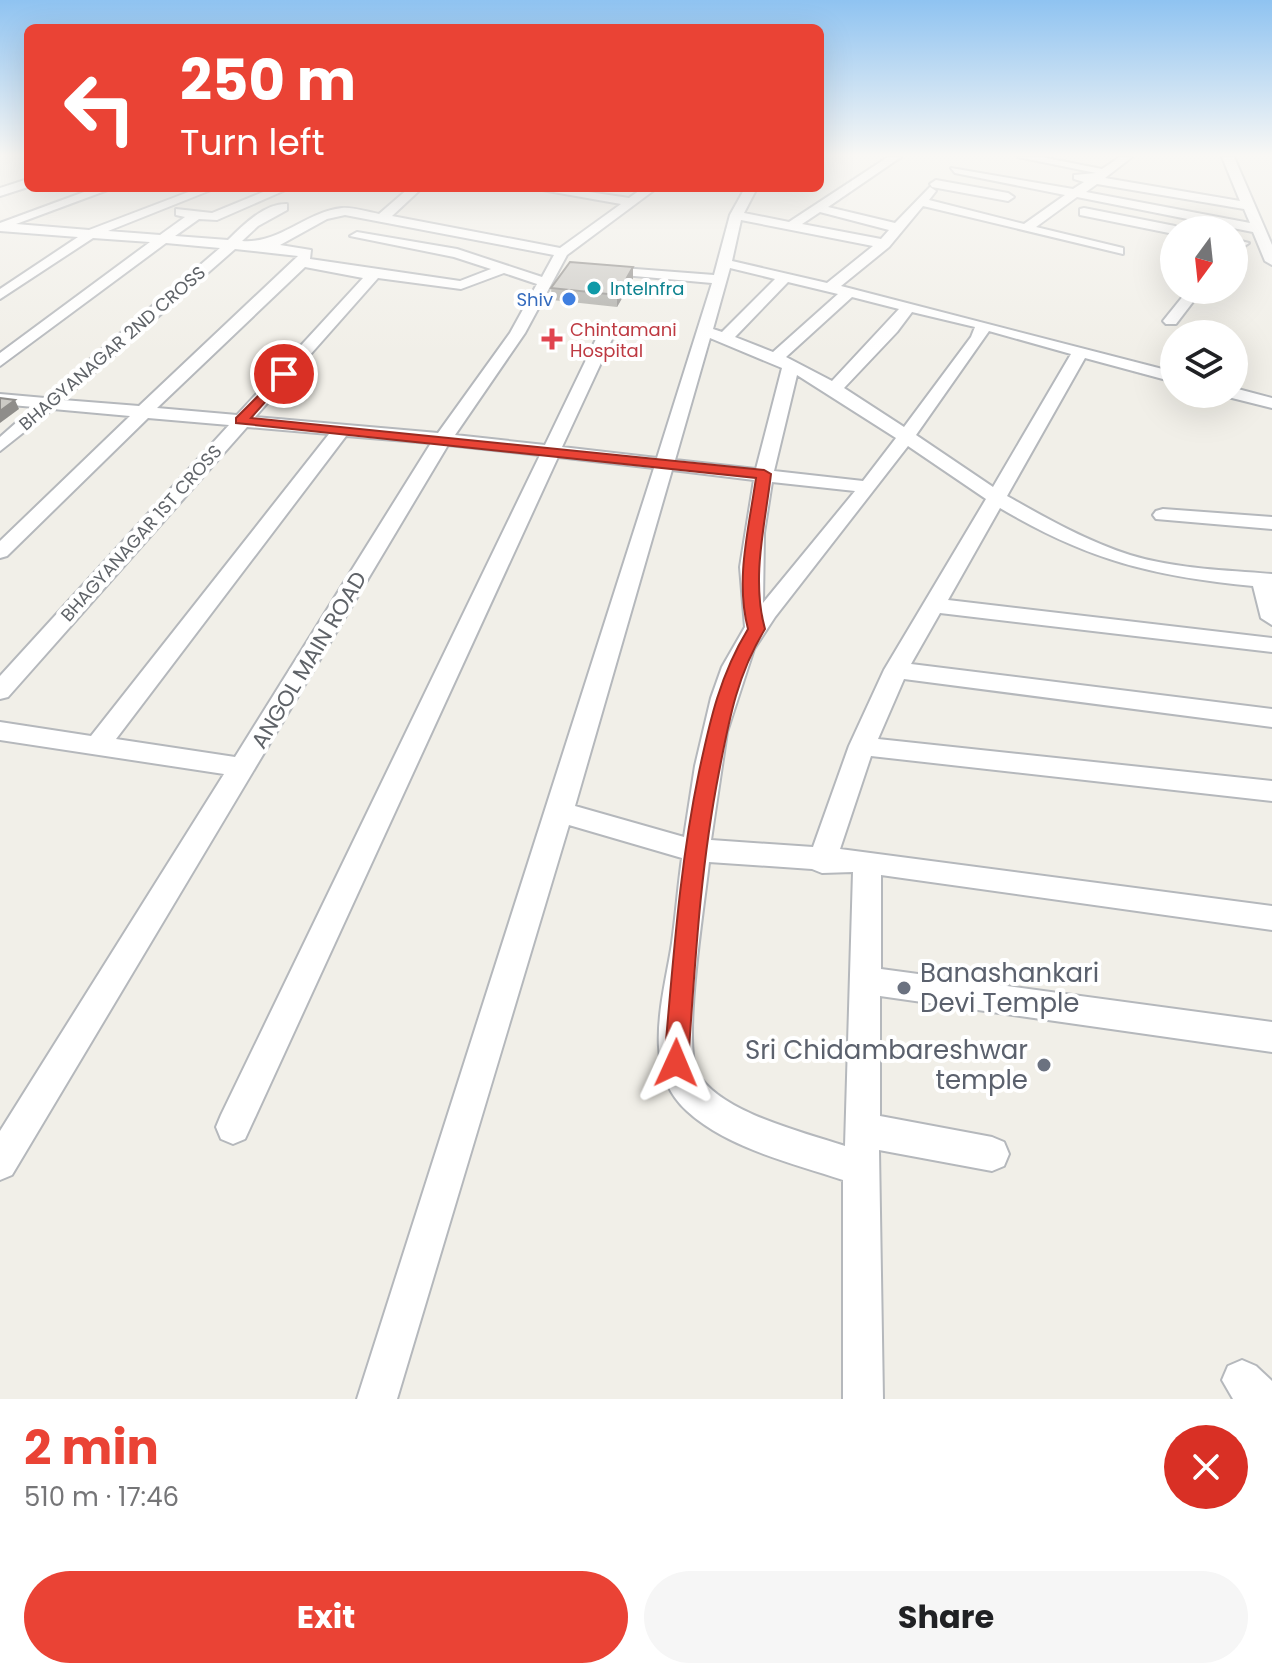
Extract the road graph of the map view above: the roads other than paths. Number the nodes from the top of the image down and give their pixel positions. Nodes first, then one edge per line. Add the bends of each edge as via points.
1 (118, 222) edge
2 (185, 222) edge
3 (256, 222) edge
4 (313, 222) edge
5 (398, 222) edge
6 (610, 222) edge
7 (734, 222) edge
8 (783, 222) edge
9 (797, 222) edge
10 (875, 222) edge
11 (903, 222) edge
12 (1003, 222) edge
13 (1035, 222) edge
14 (1136, 222) edge
15 (1225, 222) edge
16 (1256, 222) edge
17 (794, 224) junction
18 (0, 226) edge
19 (1160, 227) edge
20 (898, 228) junction
21 (1026, 228) junction
22 (1259, 229) junction
23 (92, 233) junction
24 (357, 236) dead end
25 (160, 240) junction
26 (884, 244) junction
27 (231, 245) junction
28 (266, 247) junction
29 (1248, 249) edge
30 (1118, 251) dead end
31 (1270, 256) edge
32 (302, 262) junction
33 (563, 267) junction
34 (505, 268) junction
35 (722, 272) junction
36 (367, 273) junction
37 (787, 275) junction
38 (831, 287) junction
39 (850, 291) junction
40 (0, 295) edge
41 (1184, 304) edge
42 (908, 307) junction
43 (1172, 320) edge
44 (983, 325) junction
45 (714, 334) junction
46 (605, 337) dead end
47 (1081, 351) junction
48 (0, 361) edge
49 (783, 362) junction
50 (1160, 373) edge
51 (834, 388) junction
52 (1248, 397) edge
53 (0, 399) edge
54 (1272, 403) edge
55 (50, 404) junction
56 (143, 412) junction
57 (241, 421) junction
58 (341, 430) junction
59 (905, 436) junction
60 (443, 439) junction
61 (0, 446) edge
62 (550, 450) junction
63 (665, 463) junction
64 (764, 474) junction
65 (869, 487) junction
66 (999, 498) junction
67 (1163, 515) dead end
68 (1272, 523) edge
69 (0, 552) edge
70 (1267, 580) edge
71 (934, 605) junction
72 (1272, 618) edge
73 (756, 629) junction
74 (1272, 645) edge
75 (896, 670) junction
76 (0, 691) edge
77 (1272, 718) edge
78 (0, 731) edge
79 (97, 746) junction
80 (862, 746) junction
81 (244, 768) junction
82 (1272, 791) edge
83 (560, 812) junction
84 (693, 850) junction
85 (822, 862) junction
86 (867, 862) junction
87 (1272, 918) edge
88 (868, 981) junction
89 (1272, 1037) edge
90 (233, 1127) dead end
91 (863, 1130) junction
92 (992, 1154) dead end
93 (0, 1163) edge
94 (860, 1169) junction
95 (377, 1399) edge
96 (863, 1399) edge

1 - 23 street
2 - 25 street
3 - 27 street
4 - 28 street
5 - 33 street
6 - 33 street, ANGOL MAIN ROAD
7 - 35 street
8 - 17 street
9 - 17 street
10 - 20 street
11 - 20 street
12 - 21 street
13 - 21 street
14 - 19 street
15 - 22 street
16 - 22 street
17 - 26 street
18 - 23 street, BHAGYANAGAR 2ND CROSS
20 - 26 street
21 - 30 street
22 - 31 street
23 - 25 street, BHAGYANAGAR 2ND CROSS
23 - 40 street
24 - 34 street via 457,253
25 - 27 street, BHAGYANAGAR 2ND CROSS
25 - 48 street
26 - 38 street
27 - 28 street
27 - 55 street, BHAGYANAGAR 2ND CROSS
28 - 32 street via 306,253
29 - 31 street
32 - 36 street
32 - 56 street
33 - 34 street
33 - 35 street
33 - 60 street, ANGOL MAIN ROAD
34 - 36 street via 461,285
35 - 37 street
35 - 45 street
36 - 57 street, BHAGYANAGAR 1ST CROSS via 369,281
37 - 38 street
37 - 45 street
38 - 39 street
39 - 42 street
39 - 49 street
41 - 43 street
42 - 44 street
42 - 51 street
44 - 47 street
44 - 59 street via 979,338
45 - 49 street
45 - 63 street
46 - 62 street
47 - 50 street
47 - 66 street
49 - 51 street
49 - 64 street
51 - 59 street
52 - 54 street
53 - 55 street
55 - 56 street
55 - 61 street, BHAGYANAGAR 2ND CROSS
56 - 57 street
56 - 69 street
57 - 58 street
57 - 76 street, BHAGYANAGAR 1ST CROSS
58 - 60 street
58 - 79 street
59 - 65 street
59 - 66 street
60 - 62 street
60 - 81 street, ANGOL MAIN ROAD
62 - 63 street
62 - 90 street
63 - 64 street
63 - 83 street
64 - 65 street
64 - 73 street via 749,601
65 - 73 street
66 - 70 street via 1106,554
66 - 71 street
67 - 68 street
70 - 72 street
71 - 74 street
71 - 75 street
73 - 84 street via 725,691
75 - 77 street
75 - 80 street
78 - 79 street
79 - 81 street
80 - 82 street
80 - 85 street
81 - 93 street, ANGOL MAIN ROAD
83 - 84 street
83 - 95 street
84 - 85 street
84 - 94 street via 676,1027 676,1063 688,1089 705,1106 744,1126
85 - 86 street
86 - 87 street
86 - 88 street
88 - 89 street
88 - 91 street
91 - 92 street
91 - 94 street
94 - 96 street

